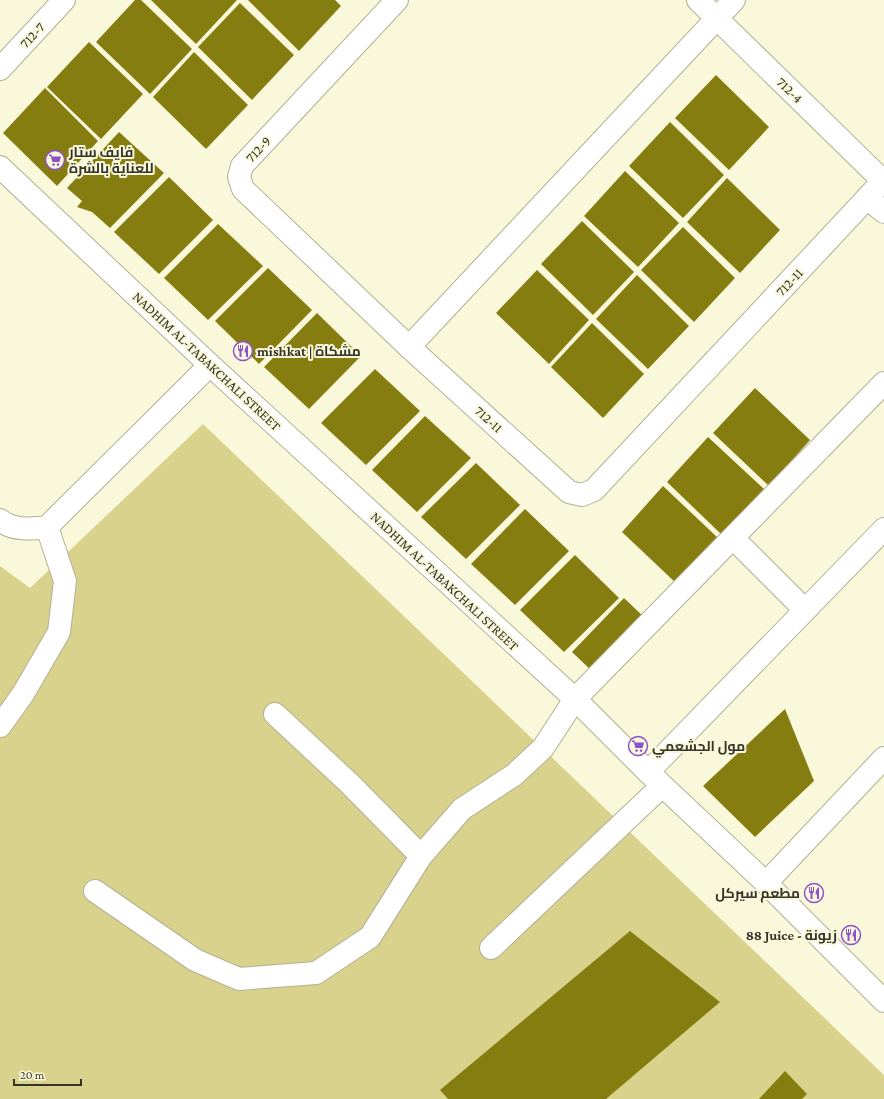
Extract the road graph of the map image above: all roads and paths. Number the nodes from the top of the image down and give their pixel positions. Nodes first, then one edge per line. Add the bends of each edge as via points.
1 (64, 0) edge
2 (397, 0) edge
3 (698, 0) edge
4 (734, 0) edge
5 (717, 19) junction
6 (0, 69) edge
7 (0, 167) edge
8 (883, 180) edge
9 (867, 198) junction
10 (884, 212) edge
11 (409, 347) junction
12 (210, 365) junction
13 (884, 383) edge
14 (0, 520) edge
15 (47, 527) junction
16 (884, 529) edge
17 (733, 538) junction
18 (805, 610) junction
19 (575, 699) junction
20 (275, 714) dead end
21 (0, 726) edge
22 (884, 758) edge
23 (655, 779) junction
24 (421, 856) junction
25 (766, 883) junction
26 (95, 891) dead end
27 (491, 948) dead end
28 (884, 1002) edge

1 - 6 street, 712-7
2 - 11 street, 712-9 via 242,166 239,177 243,189
3 - 5 street, 712-4
4 - 5 street
5 - 8 street, 712-4
5 - 11 street
7 - 12 street, NADHIM AL-TABAKCHALI STREET
8 - 9 street, 712-11
9 - 10 street
9 - 11 street, 712-11 via 594,490 582,495 569,492
12 - 15 street
12 - 19 street, NADHIM AL-TABAKCHALI STREET
13 - 17 street
14 - 15 street via 26,530
15 - 21 street via 65,581 59,632 23,694
16 - 18 street
17 - 18 street
17 - 19 street
18 - 23 street
19 - 23 street, NADHIM AL-TABAKCHALI STREET
19 - 24 street via 543,748 514,775 462,809
20 - 24 street via 349,783
22 - 25 street
23 - 25 street, NADHIM AL-TABAKCHALI STREET
23 - 27 street
24 - 26 street via 370,937 316,973 239,979 195,960
25 - 28 street, NADHIM AL-TABAKCHALI STREET

